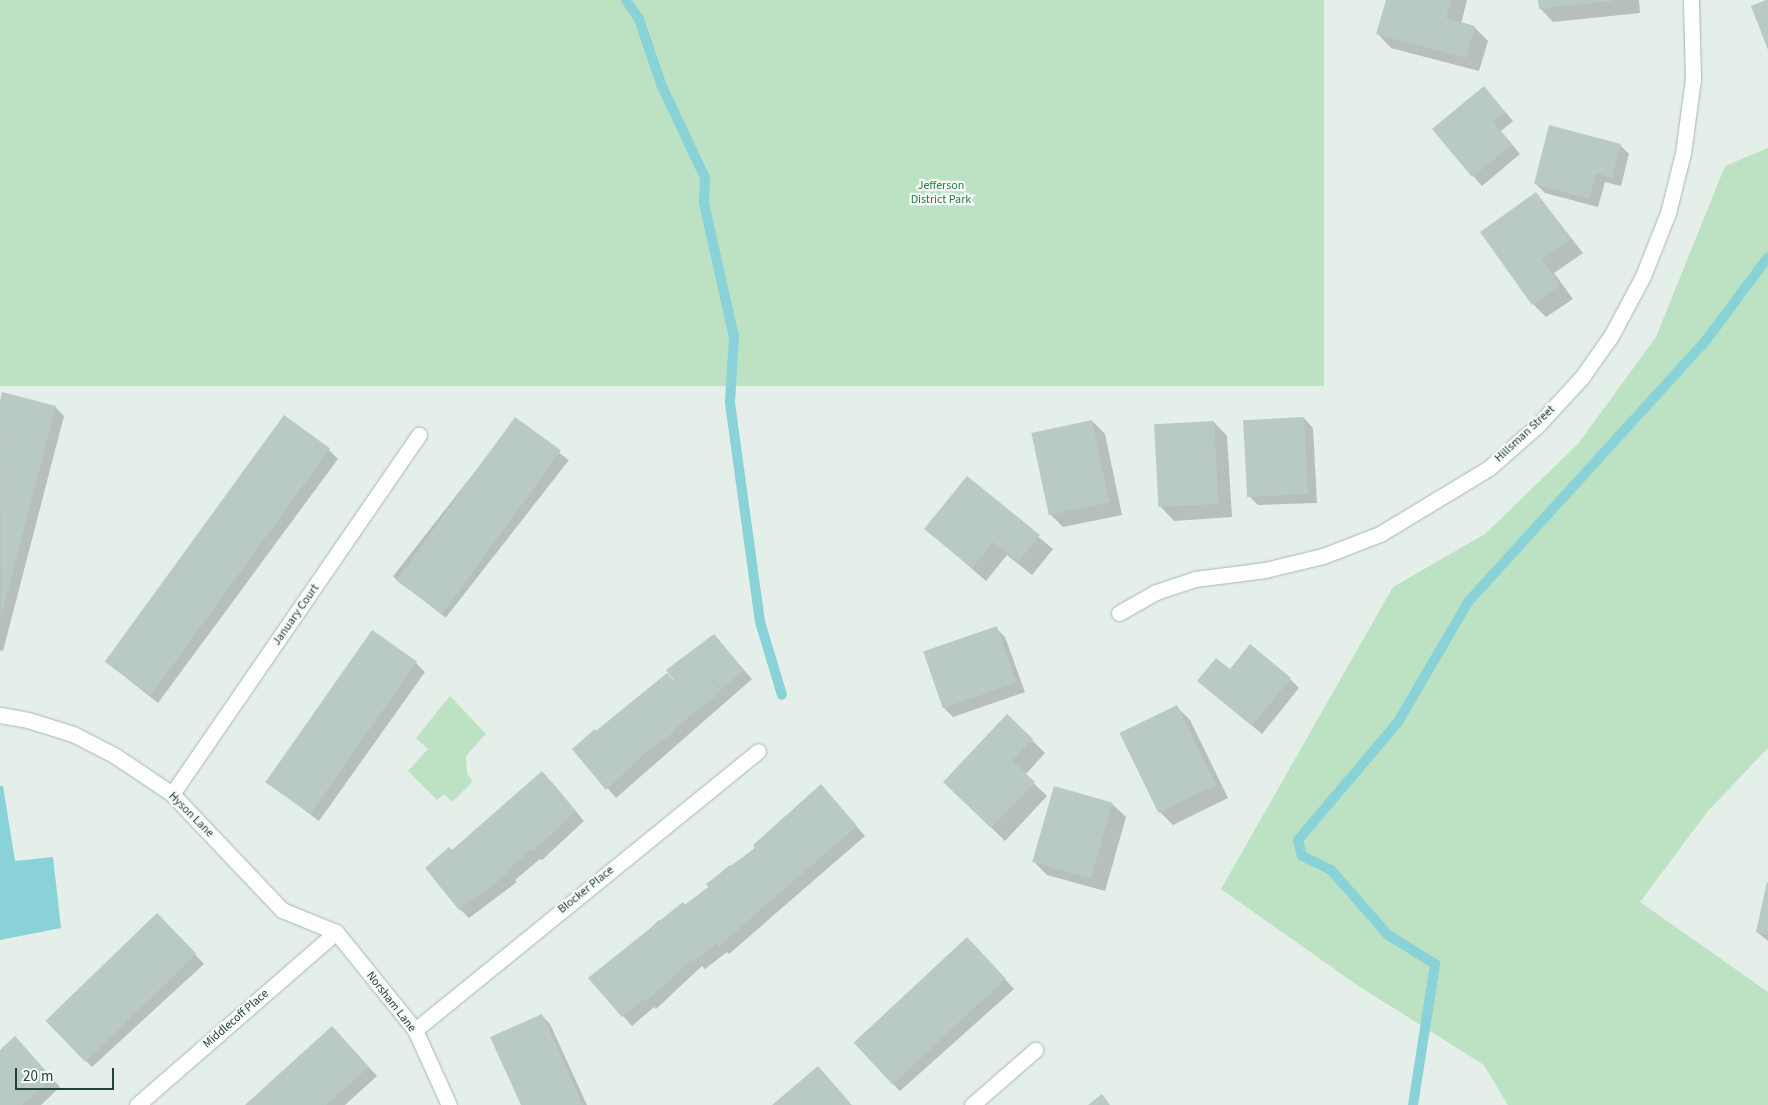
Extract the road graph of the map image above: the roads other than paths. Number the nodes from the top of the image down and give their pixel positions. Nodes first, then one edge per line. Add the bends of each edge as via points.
1 (1691, 0) edge
2 (419, 436) dead end
3 (1119, 612) dead end
4 (0, 715) edge
5 (758, 750) dead end
6 (172, 794) junction
7 (336, 932) junction
8 (415, 1030) junction
9 (1035, 1050) dead end
10 (137, 1105) edge
11 (449, 1105) edge
12 (972, 1105) edge

1 - 3 street, Hillsman Street via 1693,80 1684,153 1668,213 1643,276 1611,336 1582,377 1538,425 1489,468 1380,534 1324,556 1264,570 1195,579 1156,592
2 - 6 street, January Court
4 - 6 street, Hyson Lane via 73,734 114,755
5 - 8 street, Blocker Place
6 - 7 street, Hyson Lane via 282,910
7 - 8 street, Norsham Lane
7 - 10 street, Middlecoff Place
8 - 11 street, Norsham Lane
9 - 12 street

